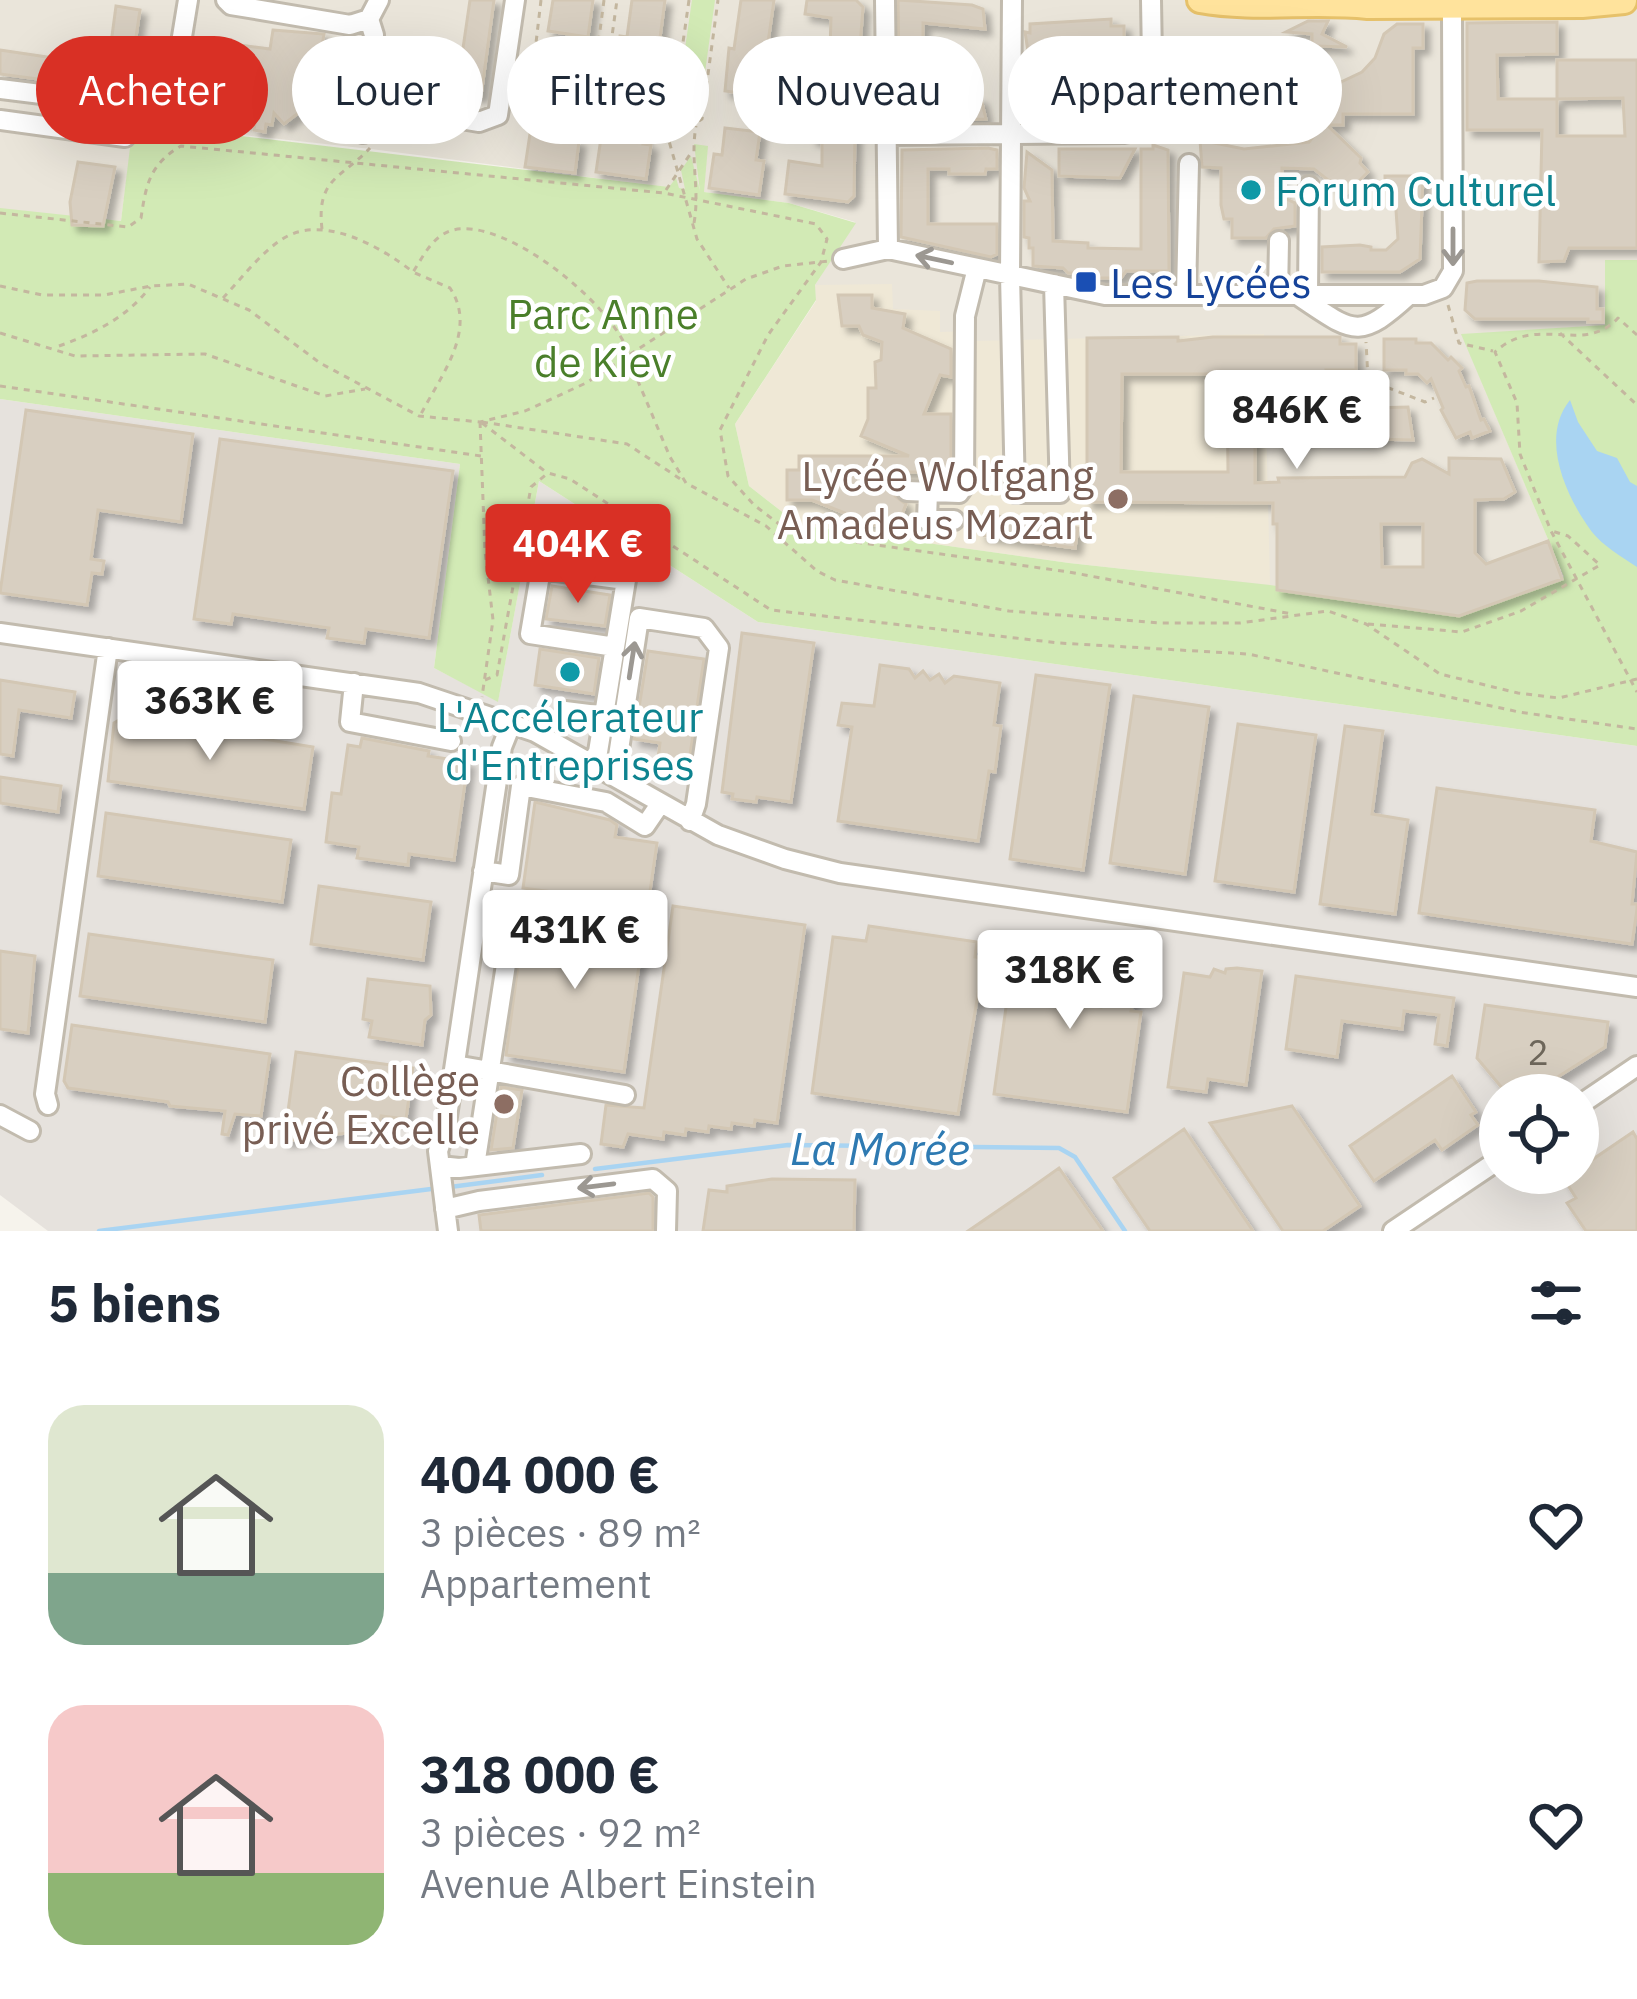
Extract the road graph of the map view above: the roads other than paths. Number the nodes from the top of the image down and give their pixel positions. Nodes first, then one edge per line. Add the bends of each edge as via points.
1 (188, 0) edge
2 (224, 0) edge
3 (379, 0) edge
4 (515, 0) edge
5 (885, 0) edge
6 (1012, 0) edge
7 (1151, 0) edge
8 (1200, 0) edge
9 (1622, 0) edge
10 (1637, 1) edge
11 (1456, 2) edge
12 (369, 20) junction
13 (374, 36) edge
14 (885, 36) edge
15 (1011, 36) edge
16 (1152, 36) edge
17 (0, 89) edge
18 (0, 120) edge
19 (483, 121) edge
20 (36, 125) edge
21 (884, 144) edge
22 (1010, 144) edge
23 (1189, 164) dead end
24 (1309, 186) dead end
25 (1279, 241) dead end
26 (888, 249) junction
27 (843, 259) road end
28 (977, 268) junction
29 (1010, 275) junction
30 (1054, 284) junction
31 (1186, 294) junction
32 (1294, 295) junction
33 (1409, 296) junction
34 (907, 491) dead end
35 (928, 492) junction
36 (953, 520) dead end
37 (0, 633) edge
38 (615, 647) junction
39 (108, 648) junction
40 (354, 683) junction
41 (565, 711) dead end
42 (605, 716) junction
43 (512, 722) junction
44 (451, 741) dead end
45 (592, 762) junction
46 (615, 776) junction
47 (660, 804) junction
48 (690, 820) junction
49 (484, 871) junction
50 (476, 922) junction
51 (1637, 987) edge
52 (455, 1065) junction
53 (1637, 1066) edge
54 (490, 1071) junction
55 (1599, 1092) edge
56 (626, 1095) dead end
57 (48, 1106) dead end
58 (0, 1115) edge
59 (30, 1131) dead end
60 (580, 1154) dead end
61 (440, 1165) junction
62 (476, 1166) junction
63 (1479, 1173) edge
64 (445, 1204) junction
65 (448, 1231) edge
66 (666, 1231) edge
67 (1393, 1231) edge

1 - 2 street
1 - 17 street via 170,110
2 - 12 street via 350,25
3 - 12 street
4 - 19 street via 498,115
5 - 14 street
6 - 15 street
7 - 16 street
8 - 11 main road via 1238,12
9 - 10 main road
9 - 11 main road
11 -> 33 street via 1454,271 1443,288
12 - 13 street
18 - 20 street
21 - 26 street
22 - 29 street
23 - 31 street
24 - 32 street
25 - 32 street
26 - 27 street
28 -> 26 street
28 - 29 street
28 - 35 street via 965,316 964,486
29 - 30 street
29 - 30 street via 1015,493 1060,494
30 - 31 street via 1105,295
31 - 32 street
32 - 33 street
32 - 33 street via 1343,325 1366,328
34 - 35 street
35 - 36 street via 927,520
37 - 39 street
38 - 38 street via 626,580 541,569 530,634
38 - 42 street
39 - 40 street
39 - 57 street
40 - 43 street via 418,692
40 - 44 street via 350,722
41 - 42 street
42 - 45 street
43 - 45 street
43 - 49 street
45 - 46 street
46 - 47 street
46 -> 48 street via 639,618 704,628 719,648
47 - 48 street
47 - 49 street via 645,826 606,802 520,786 509,875
48 - 51 street via 785,859 862,877
49 - 50 street
50 - 52 street
50 - 54 street via 511,932
52 - 54 street
52 - 61 street
53 - 55 street
54 - 56 street
54 - 62 street
58 - 59 street
60 - 62 street
61 - 62 street
61 - 64 street
63 - 67 street
64 - 65 street
66 -> 64 street via 667,1191 653,1179

